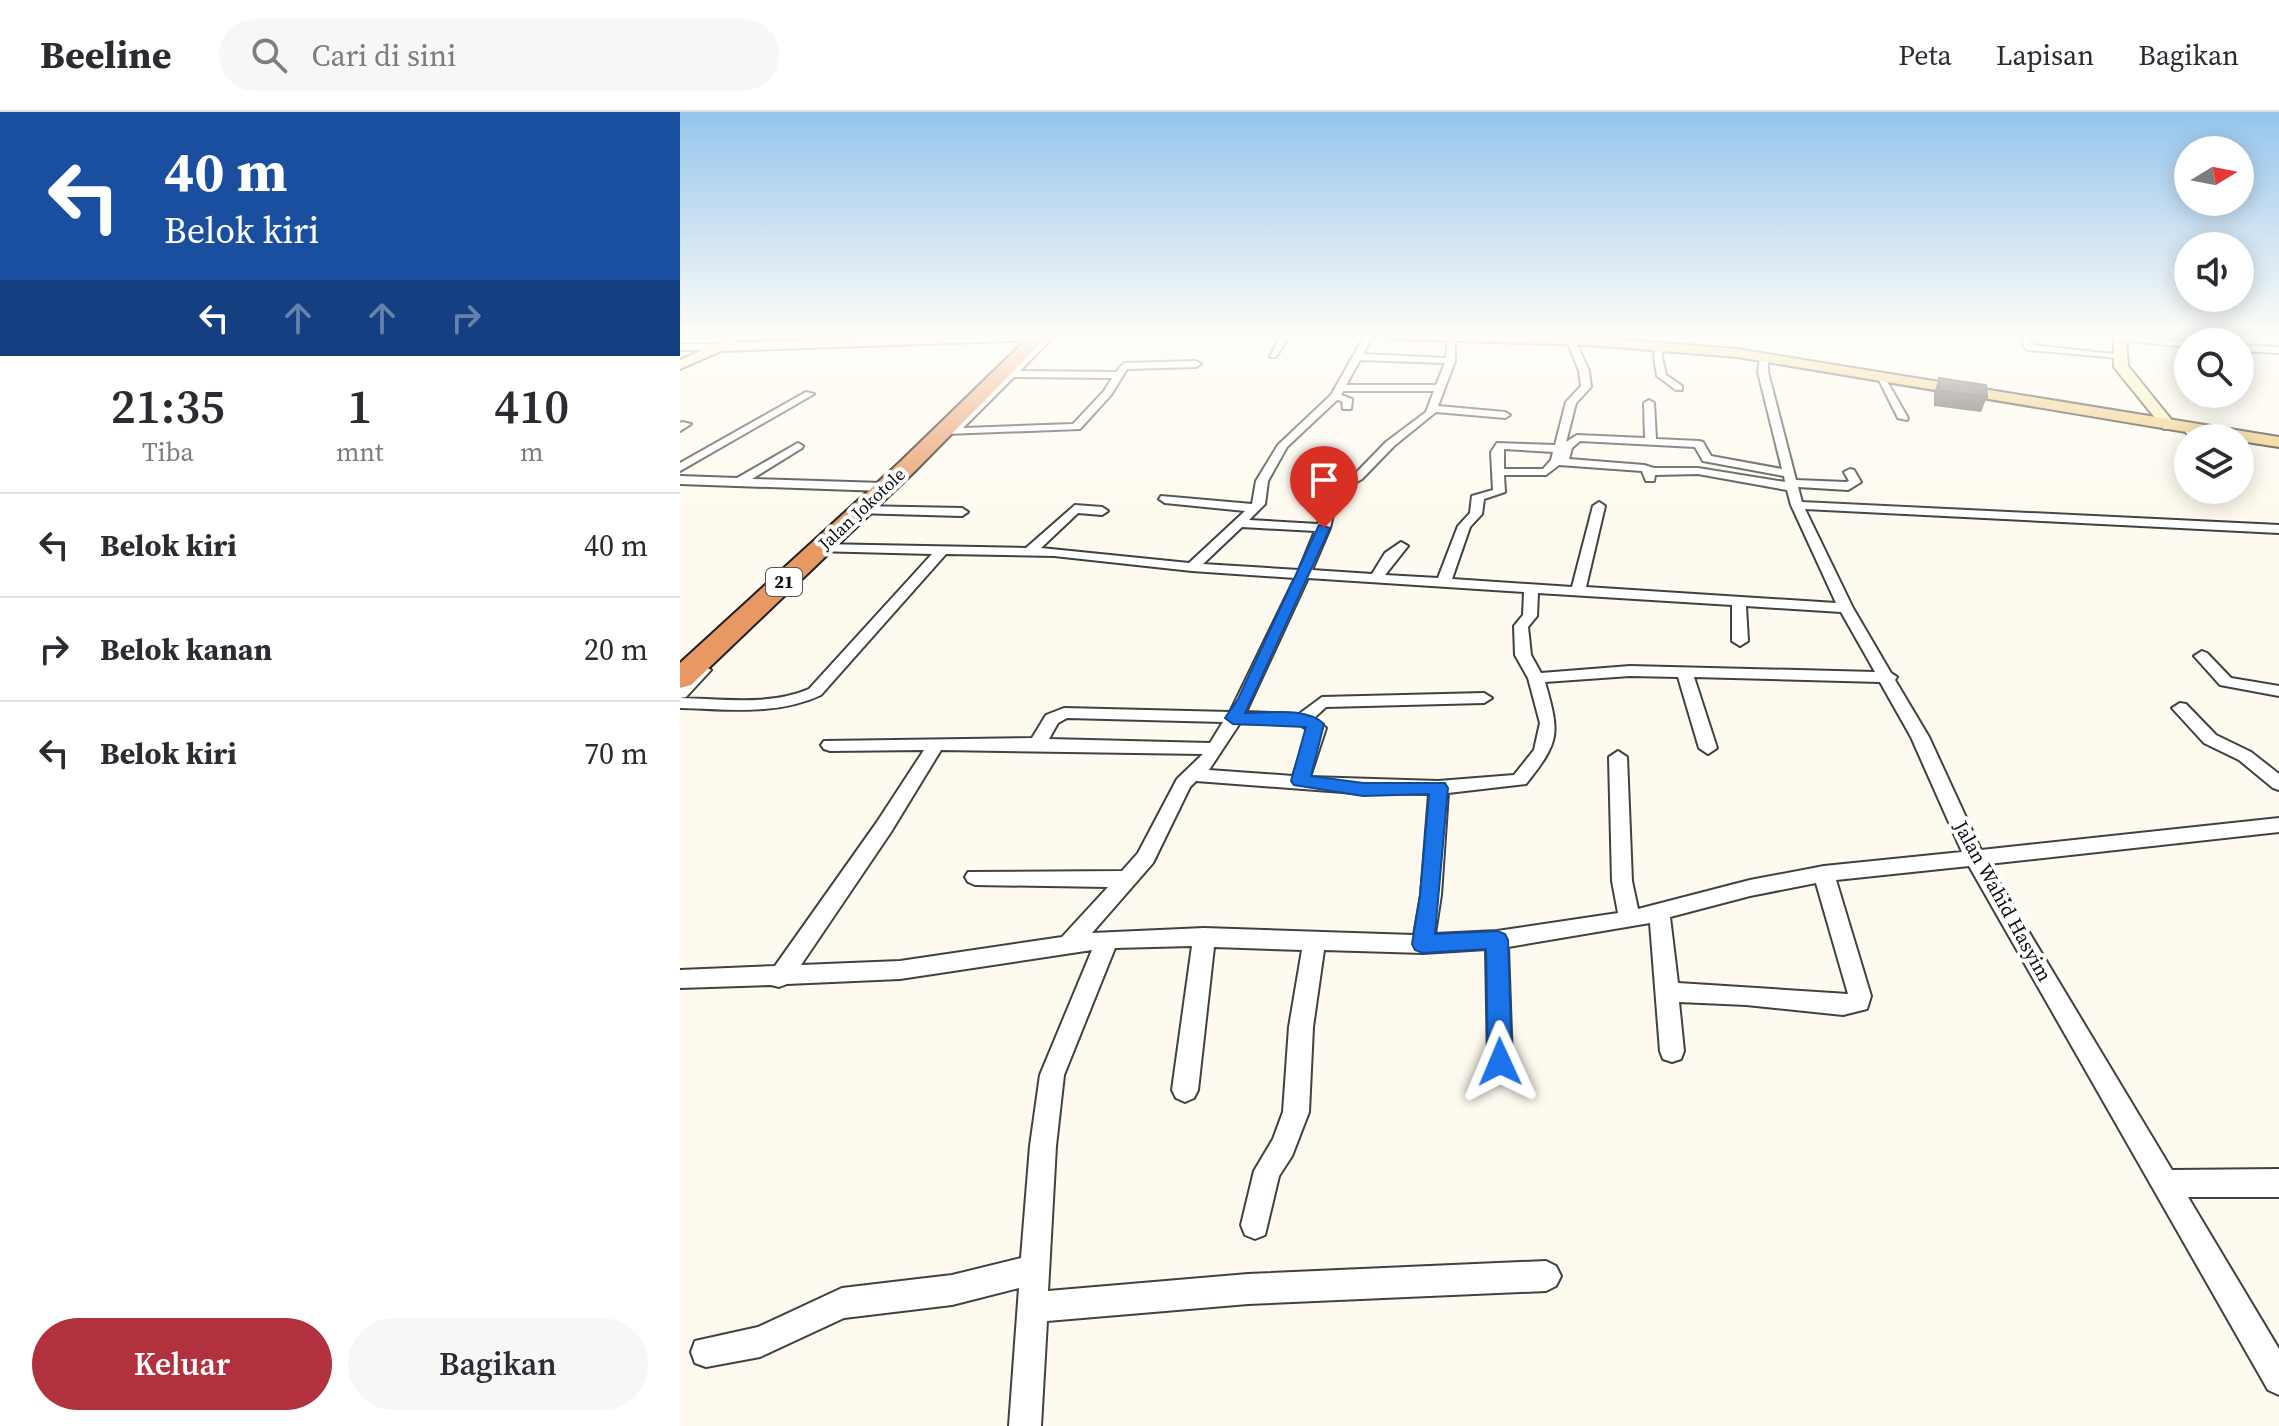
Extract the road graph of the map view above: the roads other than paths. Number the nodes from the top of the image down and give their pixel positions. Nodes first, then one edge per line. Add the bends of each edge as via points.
1 (805, 396) edge
2 (986, 396) edge
3 (1103, 396) edge
4 (1334, 396) edge
5 (1344, 396) edge
6 (1439, 396) edge
7 (1577, 396) edge
8 (1769, 396) edge
9 (1891, 396) edge
10 (1997, 396) edge
11 (2144, 396) edge
12 (1649, 403) dead end
13 (1347, 407) dead end
14 (1434, 409) junction
15 (1505, 415) dead end
16 (1903, 418) dead end
17 (2169, 426) junction
18 (1048, 428) junction
19 (2174, 428) edge
20 (950, 432) junction
21 (1650, 436) junction
22 (2254, 439) edge
23 (2279, 442) edge
24 (1043, 444) dead end
25 (798, 446) dead end
26 (1560, 456) junction
27 (680, 458) edge
28 (696, 458) junction
29 (680, 468) edge
30 (1499, 472) junction
31 (1850, 472) dead end
32 (680, 480) edge
33 (743, 480) junction
34 (1791, 487) junction
35 (879, 493) junction
36 (1165, 499) dead end
37 (1599, 506) dead end
38 (1255, 508) junction
39 (1102, 511) dead end
40 (962, 512) dead end
41 (1238, 523) junction
42 (1324, 528) junction
43 (2279, 529) edge
44 (1401, 546) dead end
45 (825, 548) junction
46 (943, 550) junction
47 (1030, 551) junction
48 (1192, 567) junction
49 (1306, 573) junction
50 (1376, 579) junction
51 (1443, 584) junction
52 (1531, 591) junction
53 (1578, 592) junction
54 (1739, 601) junction
55 (1846, 608) junction
56 (1740, 641) dead end
57 (2202, 656) dead end
58 (1685, 673) junction
59 (1889, 677) junction
60 (1536, 678) junction
61 (680, 679) edge
62 (2279, 691) edge
63 (680, 693) edge
64 (1484, 698) dead end
65 (680, 703) edge
66 (2180, 708) dead end
67 (1233, 718) junction
68 (1303, 719) junction
69 (1037, 744) junction
70 (830, 745) dead end
71 (935, 746) junction
72 (1708, 748) dead end
73 (1214, 749) junction
74 (1618, 757) dead end
75 (1193, 775) junction
76 (1300, 781) junction
77 (2279, 784) edge
78 (1439, 788) junction
79 (2279, 825) edge
80 (1976, 860) junction
81 (1824, 874) junction
82 (975, 877) dead end
83 (1124, 879) junction
84 (1659, 912) junction
85 (1630, 920) junction
86 (1204, 937) junction
87 (1108, 939) junction
88 (1497, 940) junction
89 (1314, 942) junction
90 (1423, 944) junction
91 (1068, 945) junction
92 (779, 978) junction
93 (680, 979) edge
94 (1666, 992) junction
95 (1672, 1051) dead end
96 (1500, 1062) dead end
97 (1185, 1090) dead end
98 (2279, 1183) edge
99 (2165, 1184) junction
100 (1255, 1225) dead end
101 (1035, 1269) junction
102 (1546, 1276) dead end
103 (1033, 1307) junction
104 (2271, 1351) edge
105 (706, 1352) dead end
106 (2279, 1379) edge
107 (1025, 1426) edge

1 - 28 street
2 - 20 highway, Jalan Jokotole / 21
3 - 18 street via 1079,426
4 - 38 street via 1283,445 1262,481 1263,495
5 - 13 street
6 - 14 street
7 - 26 street
8 - 34 street, Jalan Wahid Hasyim
9 - 16 street
10 - 17 main road
11 - 17 street
12 - 21 street
14 - 15 street
14 - 42 street via 1358,477 1333,491
17 - 19 main road
18 - 20 street
18 - 24 street
20 - 35 highway, Jalan Jokotole / 21
20 - 35 street
21 - 26 street via 1577,438
21 - 34 street via 1696,435 1707,459
22 - 23 main road
25 - 33 street
26 - 30 street via 1546,472
26 - 30 street via 1501,445
26 - 34 street via 1644,468 1650,476 1698,471
27 - 28 street
28 - 29 street
30 - 51 street via 1499,492 1478,496 1476,514 1464,526
31 - 34 street via 1855,482 1848,486
32 - 33 street
33 - 35 street
34 - 43 street
34 - 55 street, Jalan Wahid Hasyim
35 - 40 street
35 - 45 highway, Jalan Jokotole / 21
36 - 38 street
37 - 53 street
38 - 41 street
39 - 47 street via 1075,509
41 - 42 street
41 - 48 street
42 - 49 street
44 - 50 street
45 - 46 street
45 - 61 highway, Jalan Jokotole / 21
45 - 63 street
46 - 47 street
46 - 65 street via 805,698
47 - 48 street
48 - 49 street
49 - 50 street
49 - 67 street
50 - 51 street
51 - 52 street
52 - 53 street
52 - 60 street via 1530,616 1521,626 1523,655
53 - 54 street
54 - 55 street
54 - 56 street
55 - 59 street, Jalan Wahid Hasyim
57 - 62 street via 2226,682
58 - 59 street
58 - 60 street
58 - 72 street
59 - 80 street, Jalan Wahid Hasyim
60 - 78 street via 1545,707 1546,743 1528,772 1520,780
64 - 68 street via 1322,702
66 - 77 street via 2210,739 2245,756
67 - 68 street
67 - 69 street via 1064,713 1052,719
67 - 73 street
68 - 76 street via 1317,728
69 - 71 street
69 - 73 street
70 - 71 street
71 - 92 street
73 - 75 street
74 - 85 street via 1622,881
75 - 76 street
75 - 83 street via 1175,795 1146,858
76 - 78 street via 1363,789
78 - 90 street
79 - 80 street
80 - 81 street
80 - 99 street, Jalan Wahid Hasyim
81 - 84 street
81 - 94 street via 1859,1002
82 - 83 street
83 - 91 street
84 - 85 street
84 - 94 street via 1669,977
85 - 88 street
86 - 87 street
86 - 89 street
86 - 97 street
87 - 91 street
87 - 101 street via 1052,1075
88 - 90 street
88 - 96 street
89 - 90 street
89 - 100 street via 1296,1112 1267,1171
91 - 92 street via 900,970
92 - 93 street
94 - 95 street
98 - 99 street
99 - 104 street, Jalan Wahid Hasyim
101 - 103 street
101 - 105 street via 952,1290 842,1303 760,1342
102 - 103 street via 1248,1289
103 - 107 street
104 - 106 street, Jalan Wahid Hasyim

